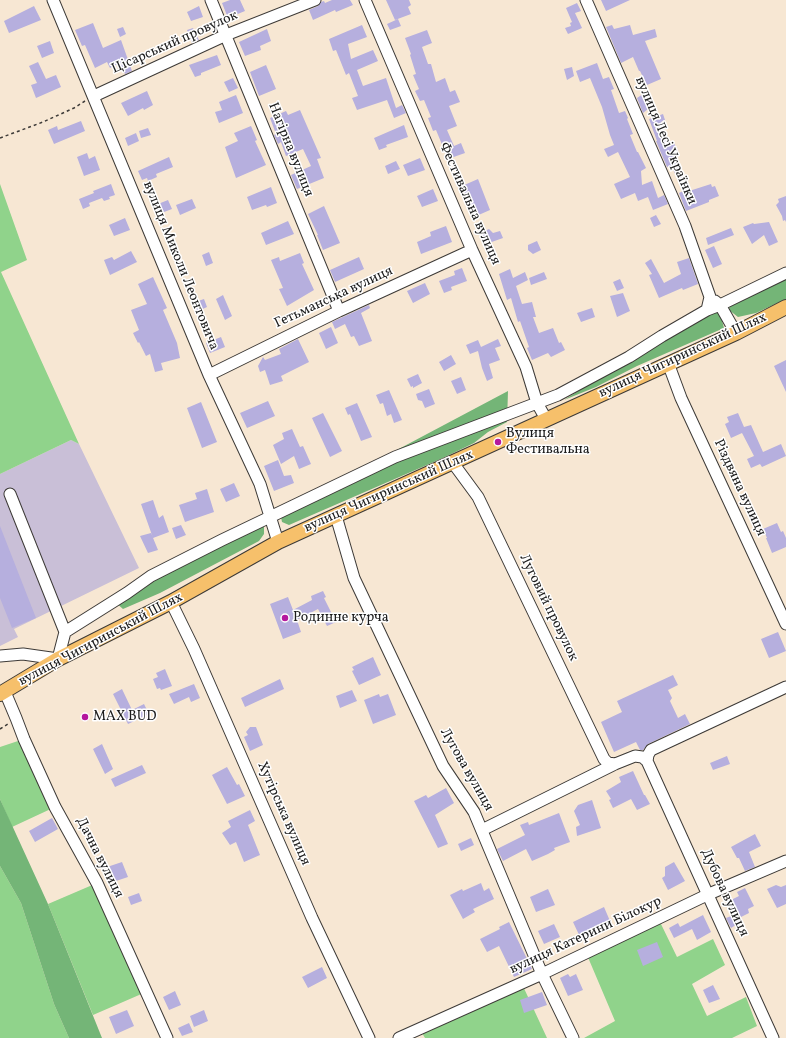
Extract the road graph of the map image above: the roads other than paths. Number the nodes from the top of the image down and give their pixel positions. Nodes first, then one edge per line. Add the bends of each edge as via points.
1 (53, 0) edge
2 (211, 0) edge
3 (315, 0) edge
4 (365, 0) edge
5 (586, 0) edge
6 (226, 35) junction
7 (94, 96) junction
8 (472, 250) junction
9 (786, 273) edge
10 (710, 297) junction
11 (720, 305) junction
12 (707, 310) junction
13 (785, 310) edge
14 (339, 311) junction
15 (736, 333) junction
16 (668, 363) junction
17 (209, 375) junction
18 (537, 403) junction
19 (546, 419) junction
20 (453, 463) junction
21 (10, 494) dead end
22 (271, 516) junction
23 (336, 516) junction
24 (278, 542) junction
25 (171, 602) junction
26 (786, 624) edge
27 (65, 632) junction
28 (0, 656) edge
29 (58, 659) junction
30 (786, 687) edge
31 (2, 693) edge
32 (647, 761) junction
33 (615, 764) junction
34 (482, 830) junction
35 (786, 861) edge
36 (709, 894) junction
37 (542, 974) junction
38 (167, 1038) edge
39 (369, 1038) edge
40 (399, 1038) edge
41 (573, 1038) edge
42 (773, 1038) edge

1 - 7 street, вулиця Миколи Леонтовича
2 - 6 street, Нагірна вулиця
3 - 6 street, Цісарський провулок
4 - 8 street, Фестивальна вулиця
5 - 10 street, вулиця Лесі Українки via 685,226
6 - 7 street, Цісарський провулок
6 - 14 street, Нагірна вулиця
7 - 17 street, вулиця Миколи Леонтовича
8 - 14 street, Гетьманська вулиця
8 - 18 street, Фестивальна вулиця via 526,367
9 - 11 street
10 - 11 street
10 - 12 street
11 - 12 street
11 - 15 street
12 - 18 street via 629,357 558,395
13 - 15 main road, вулиця Чигиринський Шлях
14 - 17 street, Гетьманська вулиця
15 - 16 main road, вулиця Чигиринський Шлях
16 - 19 main road, вулиця Чигиринський Шлях
16 - 26 street, Різдвяна вулиця via 681,398
17 - 22 street, вулиця Миколи Леонтовича via 260,484
18 - 19 street, Фестивальна вулиця
18 - 22 street via 394,457
19 - 20 main road, вулиця Чигиринський Шлях
20 - 23 main road, вулиця Чигиринський Шлях
20 - 33 street, Луговий провулок via 478,497 604,759
21 - 27 street
22 - 24 street, вулиця Миколи Леонтовича
22 - 27 street via 151,576
23 - 24 main road, вулиця Чигиринський Шлях
23 - 34 street, Лугова вулиця via 354,578 443,766 474,812
24 - 25 main road, вулиця Чигиринський Шлях
25 - 29 main road, вулиця Чигиринський Шлях
25 - 39 street, Хутірська вулиця via 312,918
27 - 29 street
28 - 29 street via 23,654
29 - 31 main road, вулиця Чигиринський Шлях
30 - 32 street via 651,750
31 - 38 street, Дачна вулиця via 16,718 55,806 97,883
32 - 33 street via 635,756
32 - 36 street, Дубова вулиця
33 - 34 street
34 - 37 street, Лугова вулиця
35 - 36 street, вулиця Катерини Білокур
36 - 37 street, вулиця Катерини Білокур
36 - 42 street, Дубова вулиця
37 - 40 street, вулиця Катерини Білокур
37 - 41 street, Лугова вулиця

